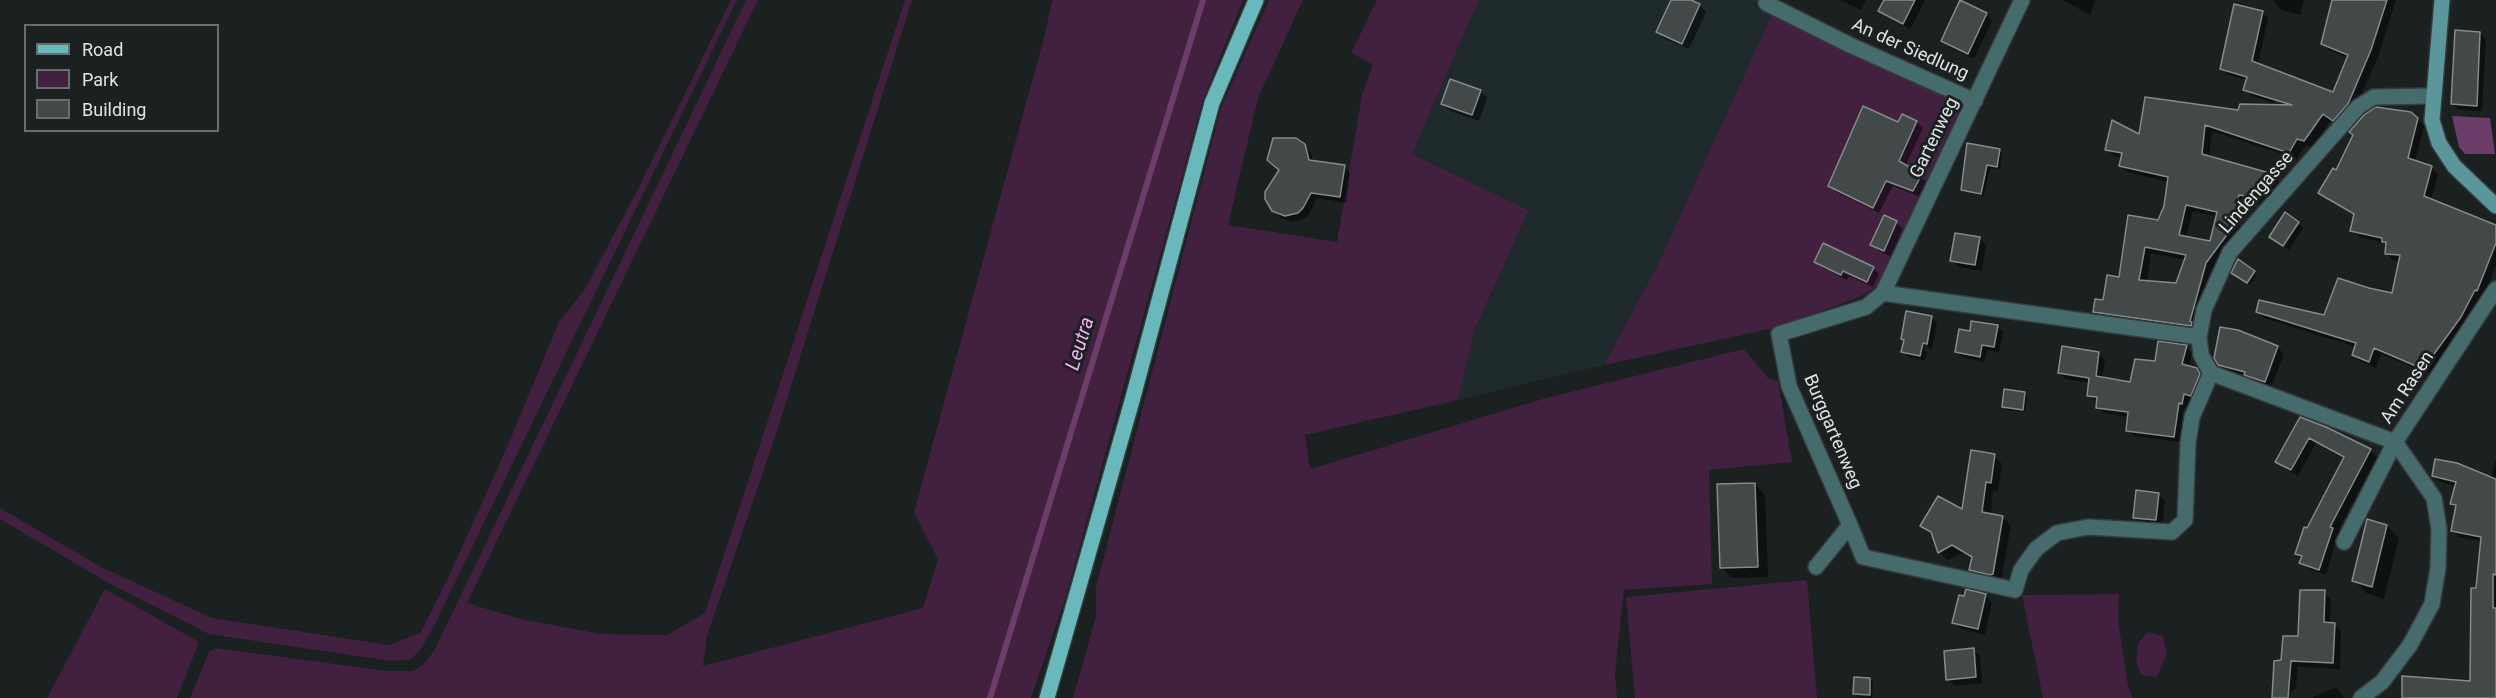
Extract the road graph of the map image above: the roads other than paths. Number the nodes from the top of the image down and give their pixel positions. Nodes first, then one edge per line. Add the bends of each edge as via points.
1 (1256, 0) edge
2 (1768, 0) edge
3 (2022, 0) edge
4 (2442, 0) edge
5 (2432, 96) junction
6 (1976, 101) junction
7 (2496, 206) edge
8 (2496, 289) edge
9 (1883, 293) junction
10 (2199, 337) junction
11 (2211, 373) junction
12 (2395, 442) junction
13 (1850, 525) junction
14 (2344, 542) dead end
15 (1816, 567) dead end
16 (1047, 698) edge
17 (2361, 698) edge

1 - 16 main road via 1212,103
2 - 6 street, An der Siedlung via 1766,3 1852,46
3 - 6 street, Gartenweg
4 - 5 main road
5 - 7 main road via 2432,120 2439,143 2454,166
5 - 10 street, Lindengasse via 2374,97 2358,107 2230,252 2204,310
6 - 9 street, Gartenweg
8 - 12 street, Am Rasen
9 - 10 street
9 - 13 street, Burggartenweg via 1866,307 1779,333 1790,386
10 - 11 street, Lindengasse via 2201,355
11 - 12 street
11 - 13 street, Burggartenweg via 2192,417 2185,520 2172,532 2088,527 2057,533 2036,549 2021,570 2015,590 1863,557
12 - 14 street
12 - 17 street, Am Rasen via 2434,498 2439,529 2438,568 2432,603 2410,645 2382,682
13 - 15 street

